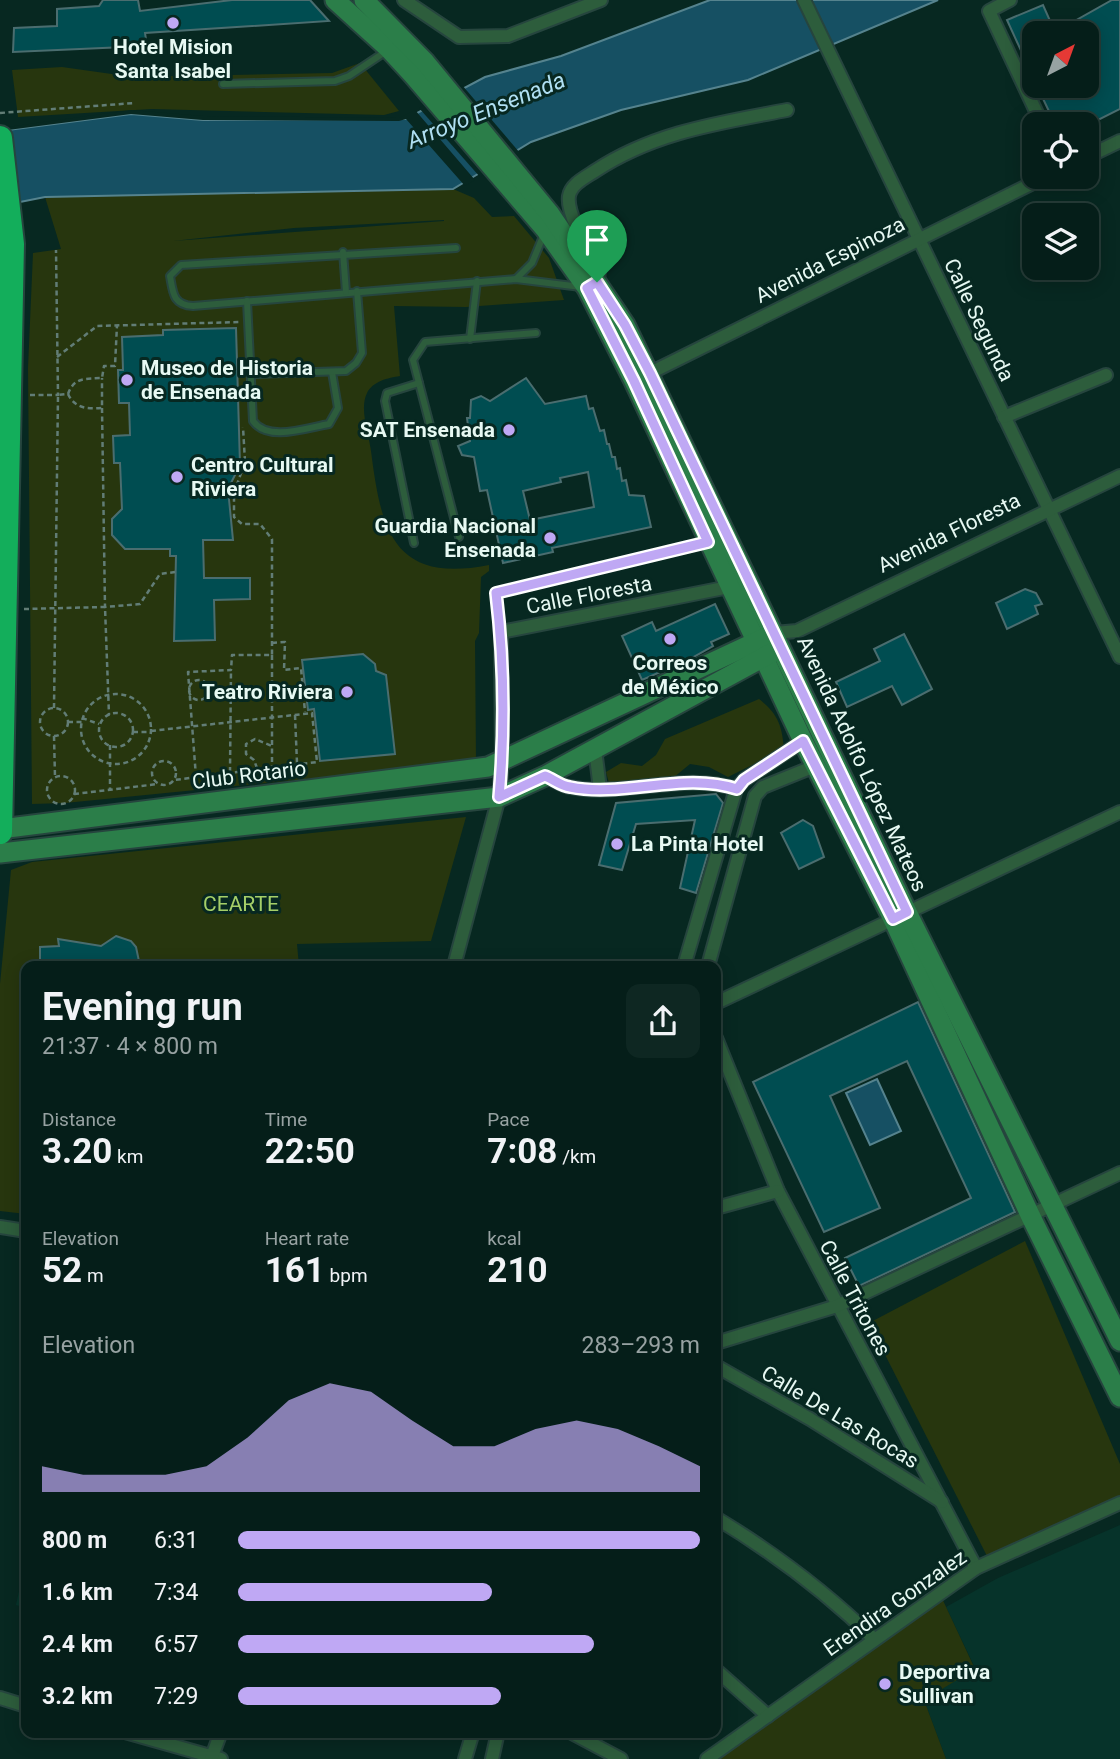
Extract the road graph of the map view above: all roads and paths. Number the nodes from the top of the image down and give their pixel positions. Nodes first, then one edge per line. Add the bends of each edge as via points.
1 (335, 0) edge
2 (364, 0) edge
3 (404, 0) edge
4 (601, 0) edge
5 (804, 0) edge
6 (1010, 0) edge
7 (389, 49) junction
8 (419, 68) junction
9 (223, 84) dead end
10 (134, 103) dead end
11 (788, 110) dead end
12 (1036, 112) edge
13 (0, 113) edge
14 (0, 138) edge
15 (1120, 141) edge
16 (1099, 151) edge
17 (1022, 188) edge
18 (548, 221) junction
19 (917, 238) junction
20 (456, 247) dead end
21 (56, 250) dead end
22 (343, 252) junction
23 (516, 279) junction
24 (477, 281) junction
25 (592, 285) junction
26 (357, 291) junction
27 (346, 292) junction
28 (247, 301) junction
29 (239, 322) dead end
30 (117, 325) junction
31 (536, 333) dead end
32 (470, 338) junction
33 (57, 357) junction
34 (332, 372) junction
35 (251, 374) junction
36 (1106, 375) dead end
37 (642, 377) junction
38 (102, 379) junction
39 (419, 383) junction
40 (68, 394) junction
41 (58, 395) junction
42 (8, 396) junction
43 (103, 408) junction
44 (243, 417) dead end
45 (1004, 417) junction
46 (1120, 476) edge
47 (1049, 510) junction
48 (459, 537) dead end
49 (414, 542) dead end
50 (708, 542) junction
51 (175, 572) dead end
52 (729, 587) junction
53 (105, 607) junction
54 (4, 608) junction
55 (56, 609) junction
56 (501, 632) junction
57 (778, 640) junction
58 (272, 643) junction
59 (760, 651) junction
60 (272, 655) junction
61 (1120, 657) edge
62 (231, 670) junction
63 (189, 689) junction
64 (107, 695) junction
65 (54, 708) junction
66 (305, 713) junction
67 (109, 715) junction
68 (295, 715) junction
69 (272, 716) junction
70 (82, 720) junction
71 (230, 720) junction
72 (68, 722) junction
73 (100, 725) junction
74 (191, 726) junction
75 (151, 732) junction
76 (133, 733) junction
77 (54, 736) junction
78 (803, 741) junction
79 (110, 745) junction
80 (272, 746) junction
81 (595, 749) junction
82 (502, 761) junction
83 (297, 763) junction
84 (110, 764) junction
85 (272, 766) junction
86 (815, 766) junction
87 (257, 768) junction
88 (230, 772) junction
89 (545, 776) junction
90 (55, 777) junction
91 (196, 777) junction
92 (174, 780) junction
93 (158, 784) junction
94 (600, 789) junction
95 (737, 789) junction
96 (110, 790) junction
97 (74, 794) junction
98 (499, 797) junction
99 (1120, 811) edge
100 (0, 830) edge
101 (0, 853) edge
102 (900, 915) junction
103 (455, 961) edge
104 (685, 961) edge
105 (709, 961) edge
106 (721, 1001) edge
107 (721, 1050) edge
108 (1120, 1173) edge
109 (778, 1191) junction
110 (1054, 1205) junction
111 (721, 1207) edge
112 (1031, 1217) junction
113 (0, 1227) edge
114 (21, 1230) edge
115 (837, 1306) junction
116 (721, 1341) edge
117 (1120, 1341) edge
118 (721, 1369) edge
119 (1120, 1397) edge
120 (943, 1502) junction
121 (1120, 1503) edge
122 (721, 1521) edge
123 (976, 1569) junction
124 (874, 1639) junction
125 (721, 1674) edge
126 (0, 1698) edge
127 (21, 1704) edge
128 (768, 1716) junction
129 (146, 1738) edge
130 (219, 1738) edge
131 (471, 1738) edge
132 (497, 1738) edge
133 (581, 1738) edge
134 (214, 1758) edge
135 (466, 1759) edge
136 (492, 1759) edge
137 (621, 1759) edge
138 (707, 1759) edge

1 - 7 main road
2 - 8 main road
3 - 4 street via 459,37 508,36
5 - 19 street, Calle Segunda
6 - 12 street via 989,11
7 - 8 main road
7 - 9 lane via 335,81
8 - 18 main road
10 - 13 path
11 - 25 street via 680,130 625,151 570,191 569,209 599,270
14 - 42 highway via 12,244
15 - 16 street
17 - 19 street, Avenida Espinoza
18 - 23 lane via 540,250
18 - 25 main road
19 - 37 street, Avenida Espinoza
19 - 45 street, Calle Segunda
20 - 22 lane
21 - 33 path
22 - 27 lane
22 - 28 lane via 181,265 170,276 174,298 182,305
23 - 24 lane
23 - 25 lane
24 - 26 lane
24 - 32 lane
25 - 37 main road
26 - 27 lane
26 - 34 lane via 362,353 346,371
27 - 28 lane
28 - 35 lane
29 - 30 path
30 - 33 path via 96,326
30 - 38 path via 115,366 104,366
31 - 32 lane
32 - 39 lane via 425,342 413,359
33 - 41 path
34 - 35 lane
34 - 35 lane via 338,408 334,420 268,433 253,421
36 - 45 street
37 - 50 main road, Avenida Adolfo López Mateos
37 - 57 main road, Avenida Adolfo López Mateos
38 - 40 path via 81,379
38 - 43 path
39 - 48 lane
39 - 49 lane via 387,393 384,401
40 - 41 path
40 - 43 path via 82,408
41 - 42 path
41 - 55 path
42 - 54 highway
43 - 53 path
44 - 58 path via 245,462 234,493 234,517 242,524 260,524 272,539
45 - 47 street, Calle Segunda
46 - 47 street, Avenida Floresta
47 - 57 street, Avenida Floresta
47 - 61 street, Calle Segunda
50 - 52 main road, Avenida Adolfo López Mateos
50 - 56 lane via 496,593
51 - 53 path via 160,573 140,604
52 - 56 street, Calle Floresta
52 - 59 main road, Avenida Adolfo López Mateos
53 - 55 path
53 - 64 path
54 - 55 path
54 - 100 highway
55 - 65 path
56 - 82 street, Calle Floresta
57 - 59 main road, Avenida Floresta
57 - 102 main road, Avenida Adolfo López Mateos
58 - 60 path
58 - 66 path via 285,642 285,670 301,668
59 - 78 main road, Avenida Adolfo López Mateos
59 - 81 main road, Avenida Floresta
59 - 82 main road, Avenida Floresta
60 - 62 path via 232,655
60 - 69 path
62 - 63 path via 188,672
62 - 71 path
63 - 63 path via 197,700 210,690 200,679
63 - 74 path
64 - 67 path
64 - 70 path via 96,700
64 - 75 path via 119,694 140,704
65 - 72 path via 62,710
65 - 77 path via 45,711 41,719 45,732
66 - 68 path
66 - 83 path via 312,713 317,762
67 - 73 path
67 - 76 path via 127,717
68 - 69 path
68 - 83 path
69 - 71 path
69 - 80 path
70 - 72 path
70 - 73 path
70 - 84 path via 88,751
71 - 74 path
71 - 88 path
72 - 77 path via 66,730
73 - 79 path via 101,736
74 - 75 path
74 - 91 path
75 - 76 path
75 - 84 path via 140,756
76 - 79 path via 123,746
77 - 90 path
78 - 86 main road, Avenida Adolfo López Mateos
78 - 95 street
79 - 84 path
80 - 85 path
80 - 87 path via 255,739 246,744 246,754
81 - 89 main road, Avenida Floresta
81 - 94 street
82 - 98 street, Calle Floresta
82 - 100 main road, Club Rotario via 488,767
83 - 85 path
84 - 96 path
85 - 87 path
86 - 102 main road, Avenida Adolfo López Mateos
86 - 105 street via 763,787 755,796
87 - 88 path
88 - 91 path
89 - 94 street via 568,787
89 - 98 main road, Avenida Floresta
90 - 97 path via 72,782
90 - 97 path via 47,788 52,800 65,803
91 - 92 path
92 - 93 path
92 - 93 path via 174,767 160,762 152,770
93 - 96 path
94 - 95 street via 718,782
95 - 104 street
96 - 97 path
98 - 101 main road
98 - 103 street, Calle Floresta
99 - 102 street
102 - 106 street
102 - 110 main road, Avenida Adolfo López Mateos
102 - 112 main road, Avenida Adolfo López Mateos
107 - 109 street, Calle Tritones
108 - 110 street
109 - 111 street
109 - 115 street, Calle Tritones
110 - 112 street
110 - 117 main road, Avenida Adolfo López Mateos
112 - 115 street
112 - 119 main road, Avenida Adolfo López Mateos
113 - 114 street
115 - 116 street
115 - 120 street, Calle Tritones
118 - 120 street, Calle De Las Rocas
120 - 123 street, Calle Tritones
121 - 123 street, Erendira Gonzalez
122 - 124 street via 774,1553 830,1596
123 - 124 street, Erendira Gonzalez
124 - 128 street, Erendira Gonzalez
125 - 128 street
126 - 127 street
128 - 138 street, Erendira Gonzalez
129 - 134 street
130 - 134 street
131 - 135 street
132 - 136 street
133 - 137 street

